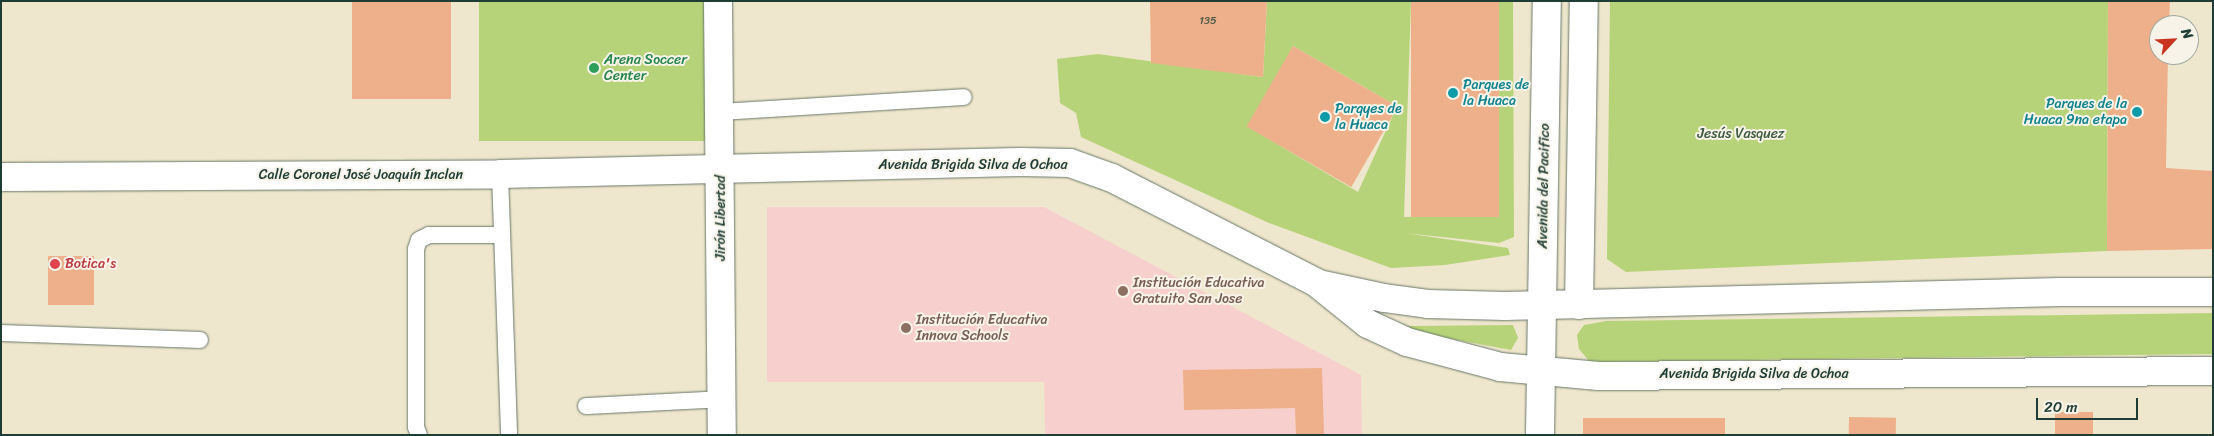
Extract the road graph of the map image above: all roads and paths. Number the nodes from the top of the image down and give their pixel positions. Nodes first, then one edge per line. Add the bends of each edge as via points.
1 (718, 1) edge
2 (1547, 1) edge
3 (1584, 1) edge
4 (964, 97) dead end
5 (720, 112) junction
6 (721, 169) junction
7 (500, 174) junction
8 (1, 176) edge
9 (502, 235) junction
10 (1317, 283) junction
11 (2213, 292) edge
12 (1579, 305) junction
13 (1542, 307) junction
14 (1, 333) edge
15 (200, 340) dead end
16 (2213, 371) edge
17 (1541, 372) junction
18 (722, 399) junction
19 (586, 406) dead end
20 (419, 435) edge
21 (508, 435) edge
22 (722, 435) edge
23 (1540, 435) edge

1 - 5 street, Jirón Libertad
2 - 13 street, Avenida del Pacifico
3 - 12 street
4 - 5 lane
5 - 6 street, Jirón Libertad
6 - 7 street, Calle Coronel José Joaquín Inclan
6 - 10 street, Avenida Brigida Silva de Ochoa via 1070,163 1112,178
6 - 18 street, Jirón Libertad
7 - 8 street, Calle Coronel José Joaquín Inclan
7 - 9 lane
9 - 20 lane via 429,235 419,240 416,249 416,427
9 - 21 lane
10 - 13 street, Avenida Brigida Silva de Ochoa via 1428,304
10 - 17 street, Avenida Brigida Silva de Ochoa via 1368,324 1407,342 1500,367
11 - 12 street, Avenida Brigida Silva de Ochoa via 2060,292
12 - 13 street, Avenida Brigida Silva de Ochoa
13 - 17 street, Avenida del Pacifico
14 - 15 lane
16 - 17 street, Avenida Brigida Silva de Ochoa via 1609,376
17 - 23 street, Avenida del Pacifico
18 - 19 lane
18 - 22 street, Jirón Libertad

